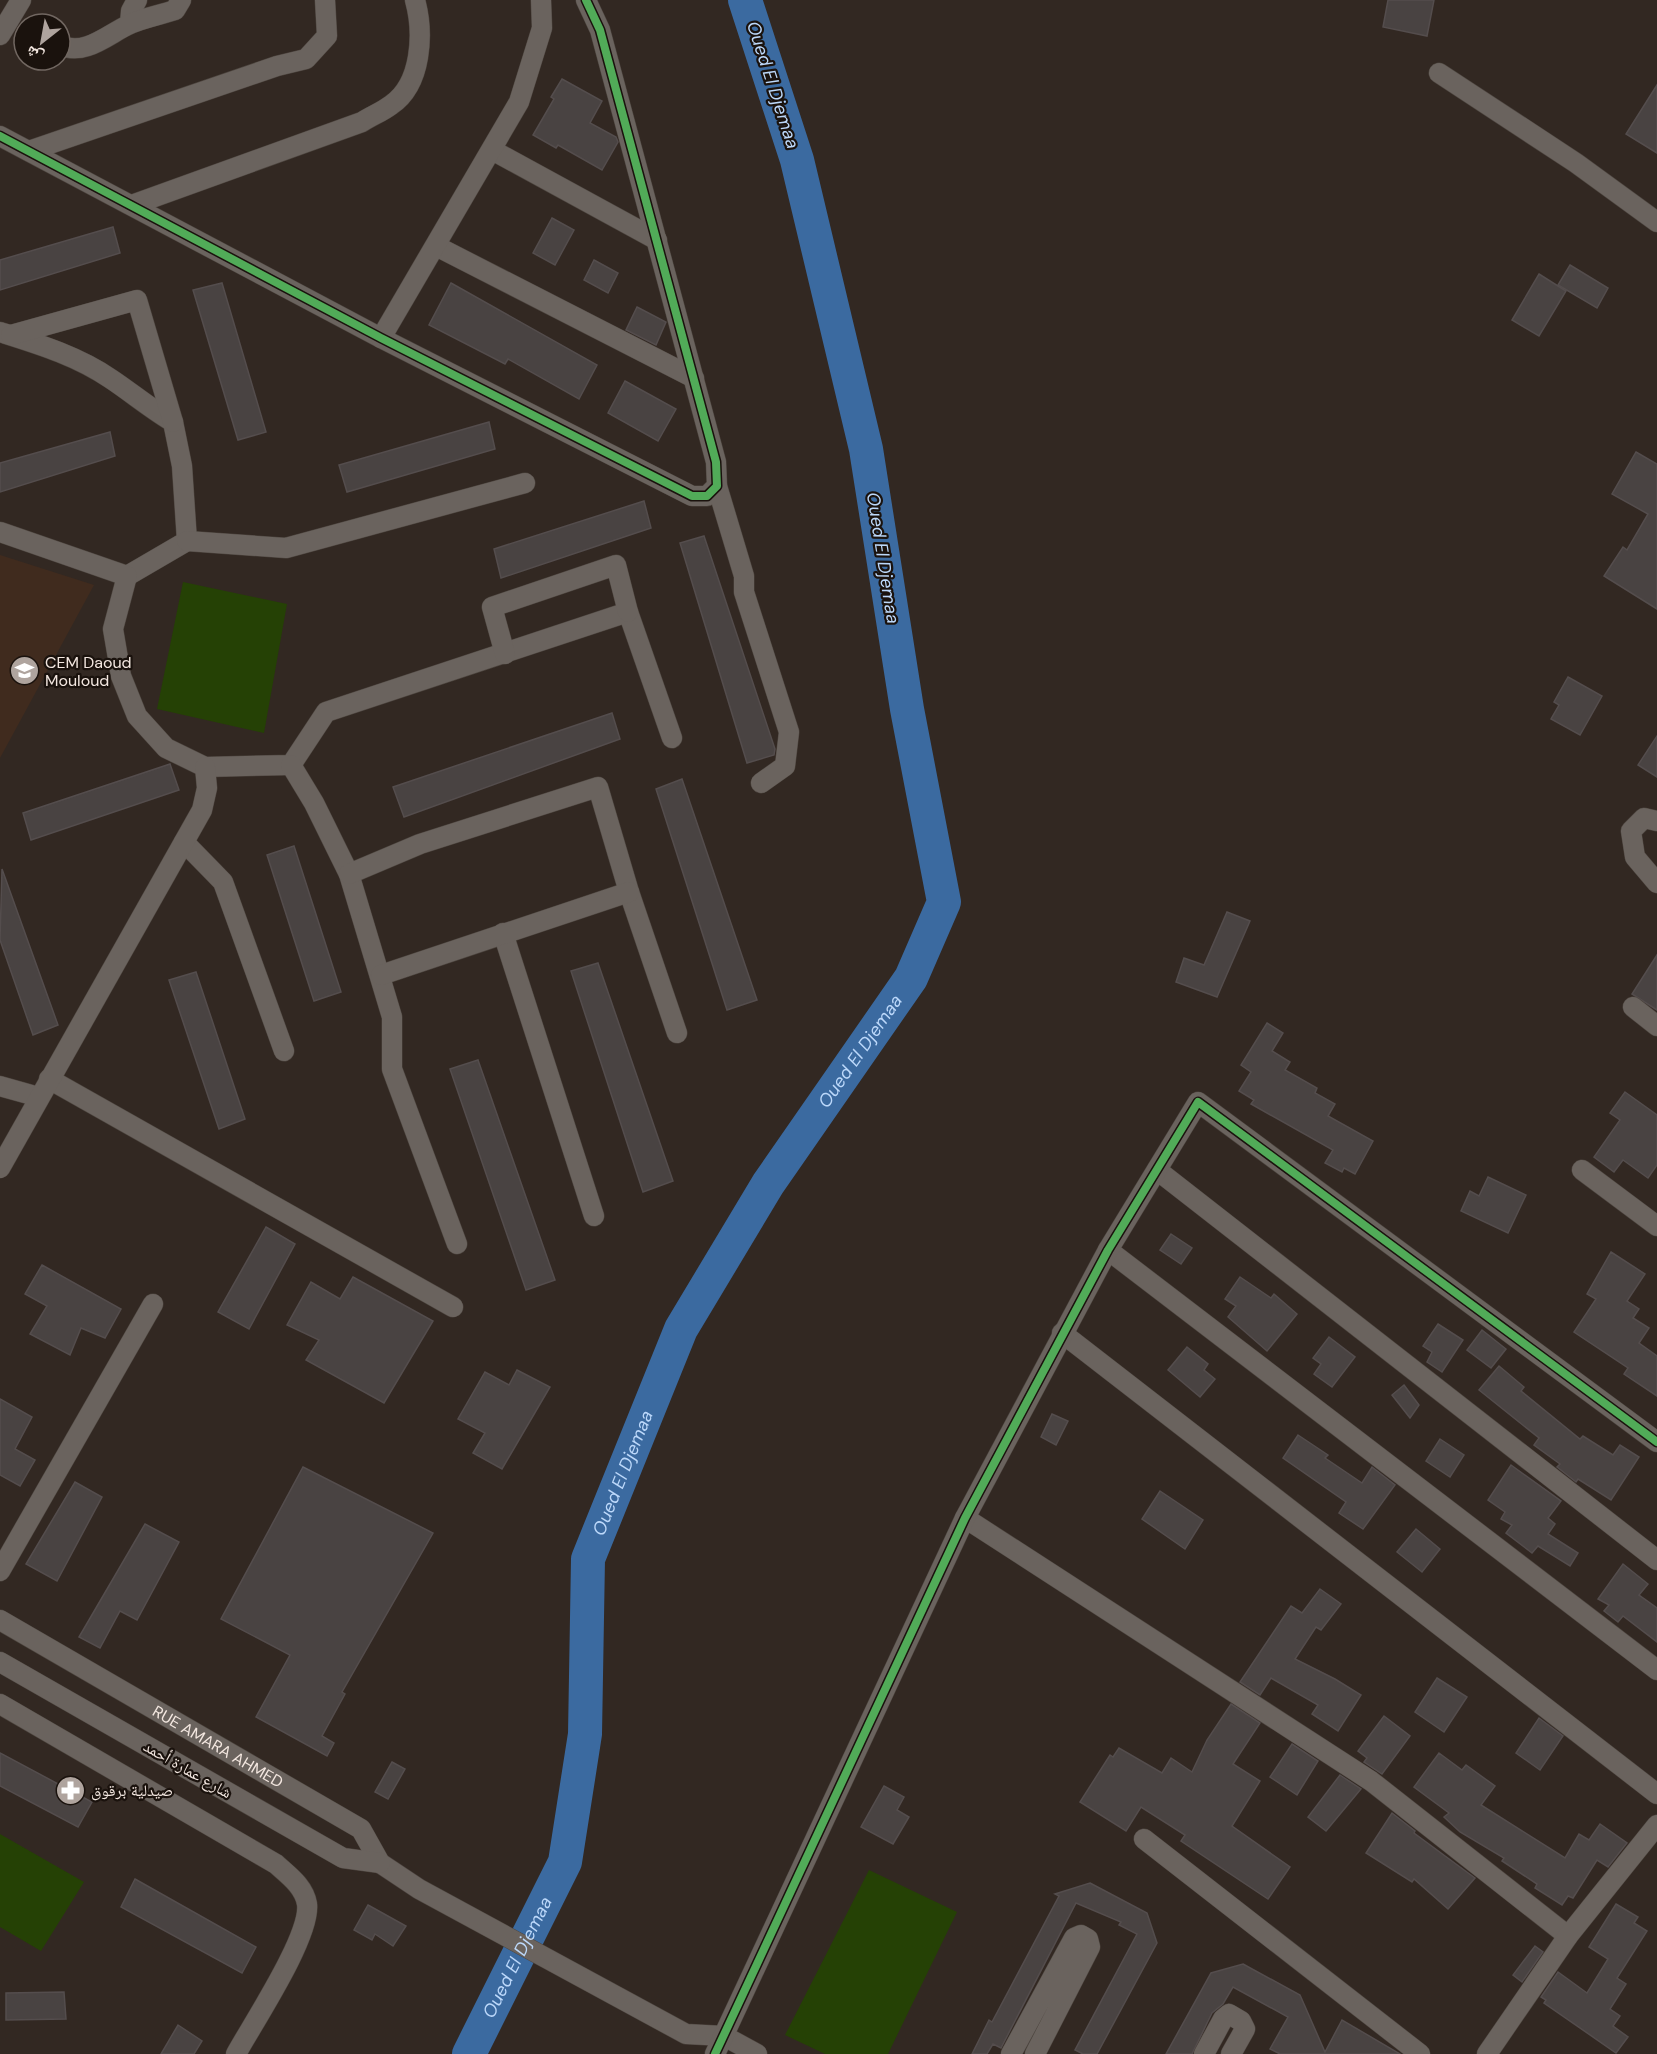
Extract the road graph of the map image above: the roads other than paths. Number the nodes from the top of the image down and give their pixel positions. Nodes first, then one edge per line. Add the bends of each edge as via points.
1 (21, 0) edge
2 (137, 0) edge
3 (181, 0) edge
4 (325, 0) edge
5 (415, 0) edge
6 (541, 0) edge
7 (586, 0) edge
8 (130, 24) junction
9 (10, 29) edge
10 (72, 47) edge
11 (1439, 73) dead end
12 (0, 136) edge
13 (492, 150) junction
14 (28, 151) junction
15 (132, 205) junction
16 (1657, 222) edge
17 (657, 240) junction
18 (436, 246) junction
19 (5, 333) edge
20 (381, 338) junction
21 (694, 378) junction
22 (172, 422) junction
23 (525, 483) dead end
24 (717, 486) junction
25 (0, 532) edge
26 (187, 541) junction
27 (127, 576) junction
28 (628, 612) junction
29 (506, 654) junction
30 (672, 738) dead end
31 (291, 765) junction
32 (205, 767) junction
33 (761, 783) dead end
34 (1657, 821) edge
35 (184, 842) junction
36 (349, 874) junction
37 (1657, 884) edge
38 (629, 892) junction
39 (502, 933) junction
40 (381, 975) junction
41 (1633, 1008) dead end
42 (1657, 1026) edge
43 (677, 1033) dead end
44 (284, 1051) dead end
45 (49, 1079) junction
46 (0, 1086) edge
47 (39, 1097) junction
48 (0, 1168) edge
49 (1157, 1170) junction
50 (1582, 1170) dead end
51 (594, 1216) dead end
52 (1657, 1226) edge
53 (457, 1244) dead end
54 (1108, 1250) junction
55 (153, 1304) dead end
56 (453, 1307) dead end
57 (1062, 1333) junction
58 (1657, 1442) edge
59 (965, 1518) junction
60 (1657, 1560) edge
61 (0, 1572) edge
62 (0, 1620) edge
63 (0, 1662) edge
64 (1657, 1670) edge
65 (0, 1704) edge
66 (1657, 1794) edge
67 (1657, 1825) edge
68 (1144, 1839) dead end
69 (380, 1863) junction
70 (1568, 1936) junction
71 (719, 2045) edge
72 (236, 2054) edge
73 (757, 2054) edge
74 (1011, 2054) edge
75 (1035, 2054) edge
76 (1204, 2054) edge
77 (1231, 2054) edge
78 (1420, 2054) edge
79 (1487, 2054) edge

1 - 9 street
2 - 8 street
3 - 8 street via 175,10
4 - 14 street via 327,36 306,59
5 - 15 street via 420,53 409,83 393,104 362,122
6 - 13 street via 542,28 532,64 519,102
7 - 17 street via 600,30
8 - 10 street via 95,45
11 - 16 street via 1576,163
12 - 14 street
13 - 17 street
13 - 18 street
14 - 15 street
15 - 20 street
17 - 21 street
18 - 20 street
18 - 21 street
19 - 22 street via 79,361 111,378
19 - 22 street via 137,300
20 - 24 street via 692,496 707,496
21 - 24 street via 716,462
22 - 26 street via 182,466
23 - 26 street via 286,548
24 - 33 street via 744,576 746,601 789,732 785,766
25 - 27 street
26 - 27 street
27 - 32 street via 113,629 125,686 137,716 166,748
28 - 29 street
28 - 29 street via 616,565 492,607
28 - 30 street
29 - 31 street via 326,712
31 - 32 street
31 - 36 street
32 - 35 street via 207,788 202,810
34 - 37 street via 1644,819 1631,831 1635,857
35 - 44 street via 223,882
35 - 45 street
36 - 38 street via 420,844 598,787
36 - 40 street
38 - 39 street
38 - 43 street
39 - 40 street
39 - 51 street
40 - 53 street via 392,1017 392,1069
41 - 42 street
45 - 47 street
45 - 56 street
46 - 47 street
47 - 48 street
49 - 54 street
49 - 58 street via 1198,1102
49 - 60 street
50 - 52 street
54 - 57 street
54 - 64 street
55 - 61 street
57 - 59 street
57 - 66 street
59 - 70 street via 1371,1781
59 - 71 street
62 - 69 street, RUE AMARA AHMED via 361,1828
63 - 69 street, شارع عمارة أحمد via 343,1858
65 - 72 street via 276,1864 298,1884 307,1904 303,1930
67 - 70 street
68 - 78 street
69 - 71 street, RUE AMARA AHMED via 686,2034
70 - 79 street
71 - 73 street
74 - 75 street via 1074,1938 1082,1935 1090,1947
76 - 77 street via 1229,2014 1241,2021 1245,2029

